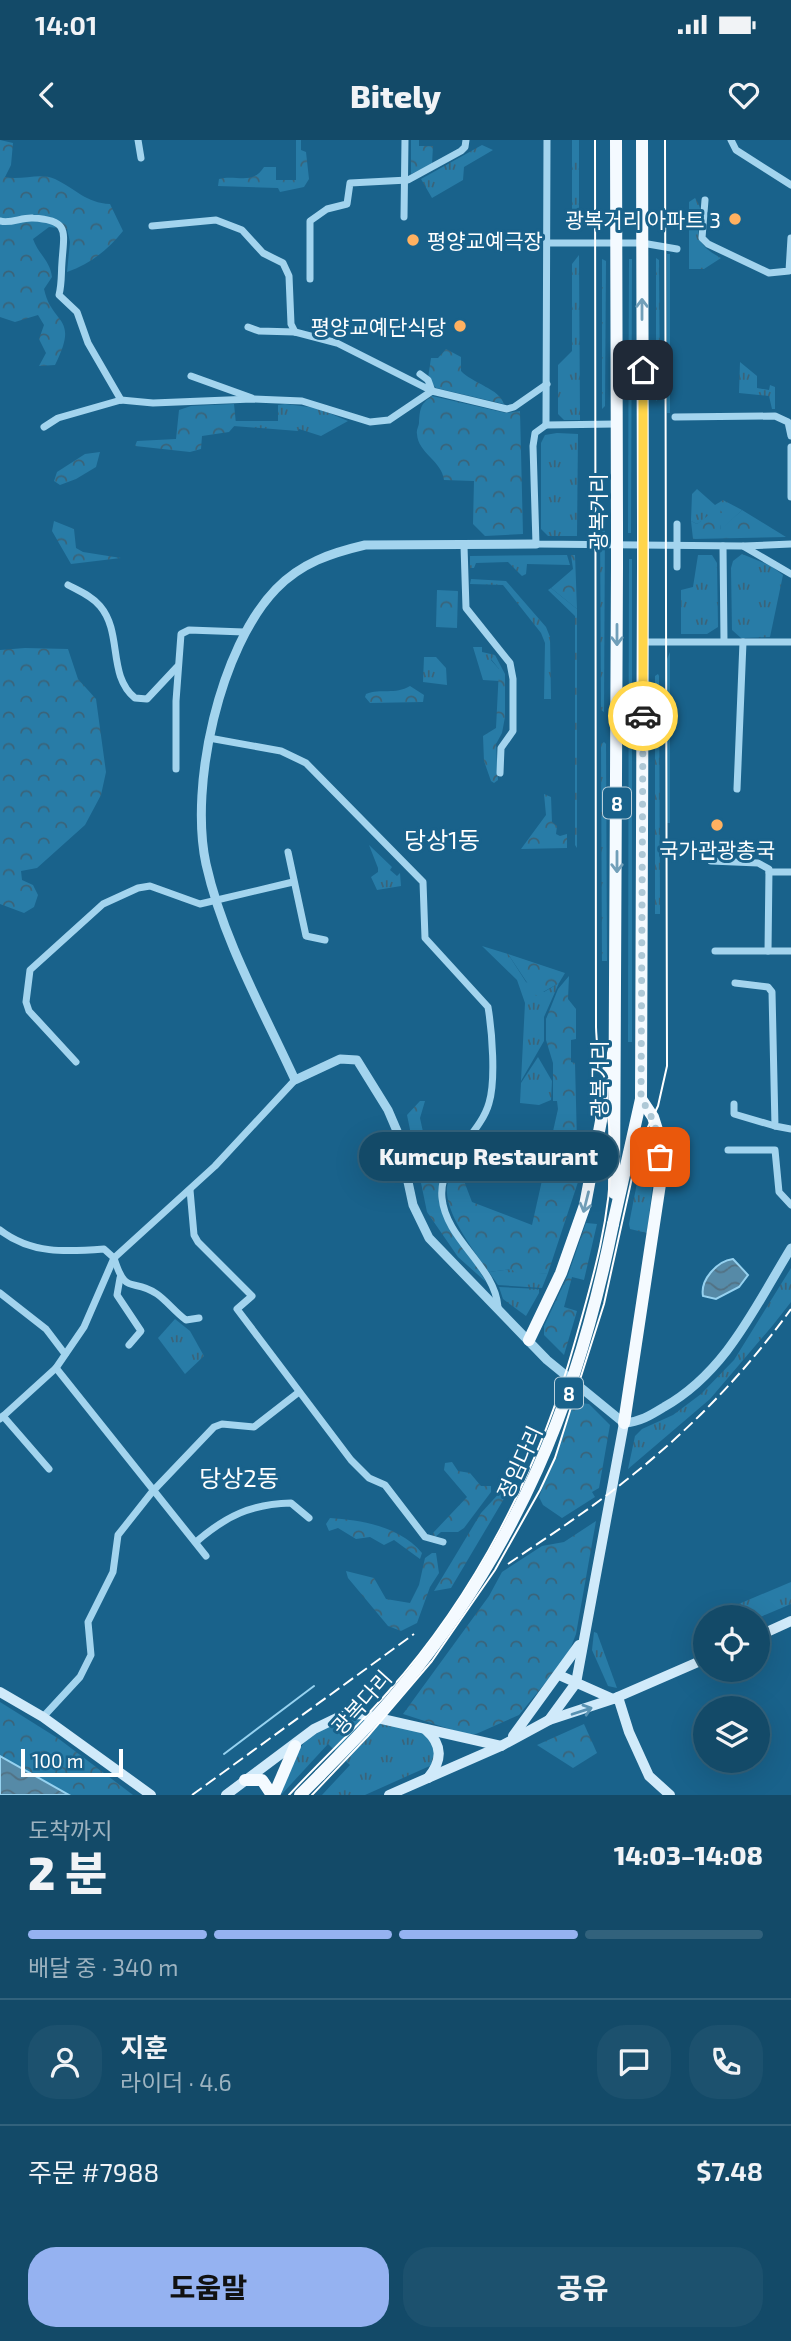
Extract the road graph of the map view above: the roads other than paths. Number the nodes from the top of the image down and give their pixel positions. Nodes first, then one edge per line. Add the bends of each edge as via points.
1 (138, 140) edge
2 (405, 140) edge
3 (466, 140) edge
4 (547, 140) edge
5 (617, 140) edge
6 (642, 140) edge
7 (731, 140) edge
8 (141, 158) dead end
9 (404, 180) junction
10 (791, 185) edge
11 (705, 200) dead end
12 (0, 212) edge
13 (404, 217) dead end
14 (3, 221) edge
15 (152, 226) dead end
16 (791, 238) edge
17 (549, 243) junction
18 (617, 243) junction
19 (642, 243) junction
20 (677, 249) dead end
21 (310, 279) dead end
22 (248, 327) dead end
23 (295, 332) junction
24 (420, 374) dead end
25 (191, 376) dead end
26 (547, 384) junction
27 (432, 391) junction
28 (252, 399) junction
29 (121, 400) junction
30 (676, 417) dead end
31 (616, 424) junction
32 (546, 425) junction
33 (44, 427) dead end
34 (791, 436) edge
35 (791, 447) edge
36 (791, 497) edge
37 (677, 524) dead end
38 (536, 544) junction
39 (791, 544) edge
40 (464, 546) junction
41 (723, 546) junction
42 (743, 546) junction
43 (677, 567) dead end
44 (791, 574) edge
45 (68, 584) dead end
46 (244, 632) junction
47 (724, 641) junction
48 (643, 642) junction
49 (743, 642) junction
50 (791, 642) edge
51 (177, 667) junction
52 (209, 738) junction
53 (176, 769) dead end
54 (500, 773) dead end
55 (737, 789) dead end
56 (288, 852) dead end
57 (711, 861) dead end
58 (769, 872) junction
59 (791, 872) edge
60 (293, 882) junction
61 (216, 898) junction
62 (325, 940) dead end
63 (715, 951) dead end
64 (768, 951) junction
65 (791, 951) edge
66 (735, 984) dead end
67 (617, 1039) junction
68 (76, 1062) dead end
69 (295, 1080) junction
70 (641, 1099) junction
71 (734, 1104) dead end
72 (775, 1126) junction
73 (791, 1129) edge
74 (728, 1150) dead end
75 (190, 1190) junction
76 (791, 1205) edge
77 (614, 1224) junction
78 (0, 1230) edge
79 (791, 1248) edge
80 (114, 1258) junction
81 (120, 1278) junction
82 (0, 1293) edge
83 (498, 1307) junction
84 (199, 1318) dead end
85 (528, 1340) junction
86 (129, 1345) dead end
87 (65, 1354) junction
88 (56, 1368) junction
89 (299, 1392) junction
90 (2, 1417) edge
91 (624, 1423) junction
92 (48, 1469) dead end
93 (152, 1492) junction
94 (309, 1518) dead end
95 (196, 1542) junction
96 (443, 1542) dead end
97 (206, 1556) dead end
98 (791, 1621) edge
99 (770, 1631) edge
100 (586, 1633) junction
101 (428, 1653) joint
102 (693, 1664) edge
103 (559, 1675) junction
104 (576, 1683) junction
105 (0, 1692) edge
106 (616, 1698) junction
107 (532, 1712) junction
108 (43, 1717) junction
109 (550, 1720) junction
110 (424, 1728) junction
111 (506, 1743) junction
112 (295, 1746) junction
113 (428, 1778) junction
114 (245, 1780) junction
115 (151, 1795) edge
116 (226, 1795) edge
117 (273, 1795) edge
118 (300, 1795) edge
119 (389, 1795) edge
120 (670, 1795) edge

1 - 8 street
2 - 9 street
3 - 9 street via 461,151
4 - 17 street
5 - 18 highway, 광복거리 / 8
6 - 19 highway, 광복거리 / 8
7 - 10 street via 736,150
9 - 13 street
9 - 21 street via 350,183 347,204 327,209 310,221
11 - 16 street via 702,239 769,273 789,271
12 - 14 street
14 - 29 street via 30,217 56,221 63,227 66,246 59,295 77,312 88,343
15 - 23 street via 216,220 242,230 263,253 283,263 289,276
17 - 18 street
17 - 26 street
18 - 19 street
18 - 31 highway, 광복거리 / 8
19 - 20 street
48 -> 19 highway, 광복거리 / 8, bridge
22 - 23 street
23 - 27 street via 337,343
24 - 27 street
25 - 28 street
26 - 27 street via 507,409
26 - 32 street
27 - 28 street via 390,420 370,422 302,401
28 - 29 street via 190,403
29 - 33 street via 58,418
30 - 34 street via 779,416 788,422
31 - 32 street
31 -> 67 highway, 광복거리 / 8, bridge
32 - 38 street via 536,433 533,446
35 - 36 street
37 - 43 street, bridge
38 - 40 street
38 - 41 street
39 - 42 street
40 - 46 street via 365,545 320,557 278,587
40 - 54 street via 466,608 510,663 513,679 513,731 499,755
41 - 42 street
41 - 47 street
42 - 44 street
45 - 51 street via 95,601 107,616 121,683 135,698 153,695
46 - 51 street via 181,634
46 - 52 street
47 - 48 street
47 - 49 street
48 - 70 highway, 광복거리 / 8
49 - 50 street
49 - 55 street
51 - 53 street
52 - 61 street via 202,835
52 - 83 street via 291,754 321,776 423,881 425,938 488,1007 489,1103 451,1163 442,1200 459,1238 492,1286
56 - 60 street
57 - 58 street via 758,863
58 - 59 street
58 - 64 street
60 - 61 street
60 - 62 street via 306,936
61 - 68 street via 200,904 150,886 138,888 103,904 30,971 29,1011
61 - 69 street
63 - 64 street
64 - 65 street
66 - 72 street via 768,987 772,992
67 - 77 highway, 광복거리 / 8
67 -> 85 highway via 603,1088 585,1205 561,1273
69 - 75 street
69 - 83 street via 340,1059 357,1060 388,1110 413,1205 429,1238
70 - 77 highway, 광복거리 / 8
70 - 91 highway via 659,1136 660,1184
71 - 72 street via 734,1114
72 - 73 street
74 - 76 street via 775,1150 779,1192
75 - 80 street
75 - 89 street via 194,1234 215,1262 248,1289 252,1296 237,1309
77 - 101 highway, 정임다리 / 8, bridge via 596,1303 540,1470 496,1551
78 - 80 street via 50,1252 104,1249
79 - 91 street via 707,1376 654,1413
80 - 81 street
80 - 87 street via 84,1327
81 - 84 street via 157,1294 186,1320
81 - 86 street via 117,1295 141,1331
82 - 87 street via 46,1329
83 - 85 street
85 - 91 street
87 - 88 street
88 - 90 street
88 - 93 street
89 - 93 street via 254,1427 214,1427
89 - 96 street via 351,1460 369,1478 386,1485 420,1533 430,1541
90 - 92 street
91 - 100 main road
93 - 95 street
93 - 108 street via 118,1535 113,1572 88,1622 91,1655 86,1667
94 - 95 street via 290,1503 249,1507
95 - 97 street
98 - 99 main road
100 - 103 main road
100 - 104 main road
101 - 118 highway, 광복다리 / 8, bridge via 399,1691
102 - 106 main road
103 - 104 main road
103 - 107 main road
104 - 106 main road
104 - 109 main road
105 - 108 main road
109 -> 106 main road
106 - 120 main road via 649,1776
107 - 109 main road
107 - 111 main road
108 - 115 main road
109 - 111 main road
110 - 111 main road
110 - 112 main road via 360,1714 341,1716 314,1729
110 - 113 main road via 440,1749
111 - 113 main road
112 - 114 main road
112 - 117 highway
113 - 119 main road
114 - 116 main road
114 - 117 highway via 262,1780

